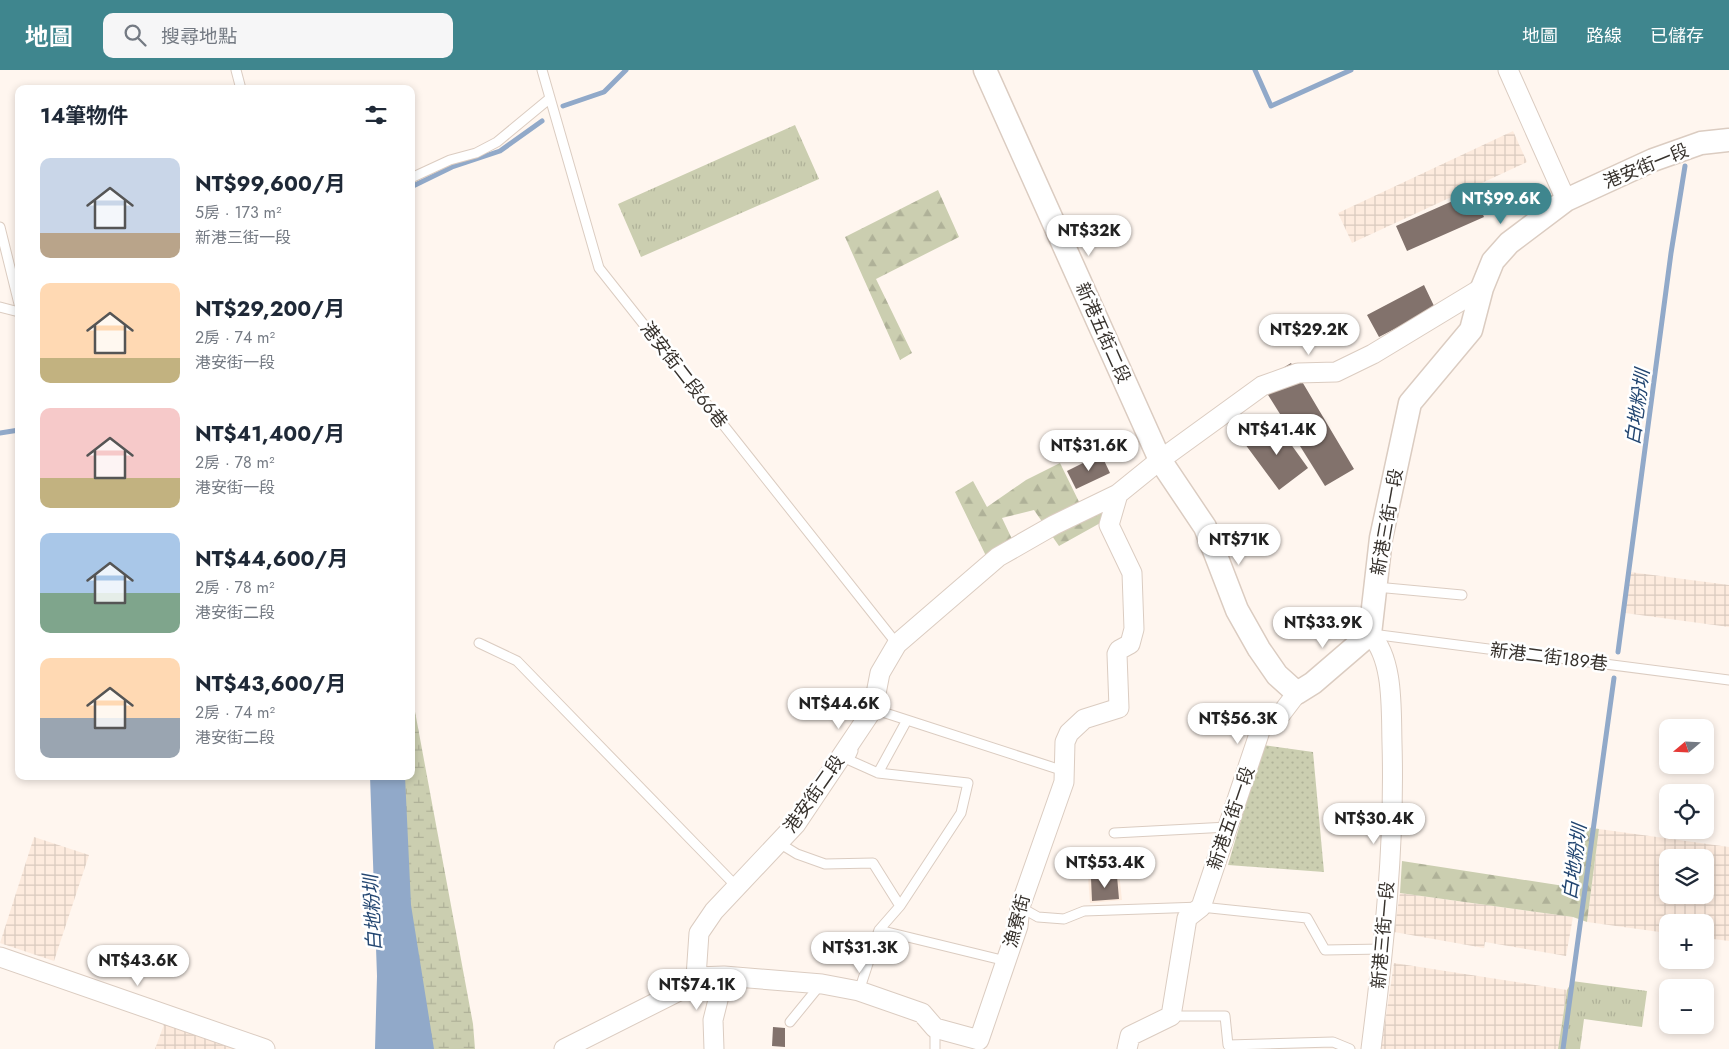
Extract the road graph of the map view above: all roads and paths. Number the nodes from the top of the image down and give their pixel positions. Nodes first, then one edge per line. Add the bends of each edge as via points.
1 (236, 70) edge
2 (542, 70) edge
3 (985, 70) edge
4 (1508, 70) edge
5 (240, 85) edge
6 (549, 99) junction
7 (1729, 140) edge
8 (415, 176) edge
9 (1566, 200) junction
10 (0, 228) edge
11 (15, 288) edge
12 (1482, 288) junction
13 (0, 307) edge
14 (15, 311) edge
15 (1160, 460) junction
16 (1118, 494) junction
17 (1375, 587) junction
18 (1462, 595) dead end
19 (1370, 634) junction
20 (479, 644) dead end
21 (897, 644) junction
22 (1729, 680) edge
23 (1297, 693) junction
24 (873, 709) junction
25 (907, 720) junction
26 (862, 725) junction
27 (1064, 771) junction
28 (878, 773) junction
29 (1228, 827) junction
30 (1114, 833) dead end
31 (778, 843) junction
32 (737, 887) junction
33 (900, 906) junction
34 (1020, 907) junction
35 (1201, 907) junction
36 (879, 930) junction
37 (1383, 950) junction
38 (0, 957) edge
39 (1006, 961) junction
40 (724, 976) junction
41 (696, 977) junction
42 (822, 984) junction
43 (859, 991) junction
44 (1171, 1016) junction
45 (790, 1022) dead end
46 (935, 1028) junction
47 (983, 1045) edge
48 (265, 1049) edge
49 (564, 1049) edge
50 (714, 1049) edge
51 (935, 1049) edge
52 (1126, 1049) edge
53 (1350, 1049) edge
54 (1371, 1049) edge

1 - 5 lane
2 - 6 lane, 港安街二段66巷
3 - 15 street, 新港五街二段
4 - 9 street
6 - 8 lane via 496,142
6 - 21 lane, 港安街二段66巷 via 599,268
7 - 9 street, 港安街一段 via 1701,143 1653,160
9 - 12 street, 新港三街一段 via 1509,243 1493,261
10 - 11 lane
12 - 15 street via 1373,354 1336,372 1298,373 1262,386
12 - 17 street, 新港三街一段 via 1471,330 1410,403 1381,538
13 - 14 lane
15 - 16 street, 港安街二段
15 - 23 street via 1205,527 1237,610 1259,649 1278,675
16 - 21 street, 港安街二段 via 998,557
16 - 27 street, 漁寮街 via 1109,525 1132,574 1134,635 1130,644 1117,654 1119,708 1075,725 1065,742
17 - 18 lane
17 - 19 street, 新港三街一段
19 - 22 lane, 新港二街189巷
19 - 23 street
19 - 37 street, 新港三街一段 via 1379,643 1390,686 1394,808
20 - 32 lane via 518,661
21 - 24 street, 港安街二段 via 880,673
23 - 29 street, 新港五街一段 via 1281,714 1261,728
24 - 25 lane
24 - 26 street, 港安街二段
25 - 27 lane
25 - 28 lane
26 - 28 lane via 850,760
26 - 31 street, 港安街二段 via 796,824
27 - 34 street, 漁寮街 via 1064,782
28 - 33 lane via 968,783 961,814
29 - 30 lane
29 - 35 street, 新港五街一段
31 - 32 street, 港安街二段
31 - 33 lane via 825,864 873,863
32 - 41 street, 港安街二段 via 714,911 700,933
33 - 36 lane
34 - 35 lane via 1038,917 1064,918 1084,911
34 - 39 street, 漁寮街 via 1018,926
35 - 37 lane via 1306,918 1325,950
35 - 44 street, 新港五街一段 via 1187,918
36 - 39 lane
36 - 43 lane
37 - 54 street, 新港三街一段
38 - 48 street
39 - 47 street, 漁寮街
40 - 41 street, 漁寮街
40 - 42 street, 漁寮街
40 - 50 street via 713,1020
41 - 49 street via 687,987
42 - 43 street, 漁寮街
42 - 45 lane
43 - 46 street, 漁寮街 via 922,1013
44 - 52 street via 1130,1036
44 - 53 lane via 1225,1016 1228,1044 1333,1042
46 - 47 street, 漁寮街
46 - 51 lane

